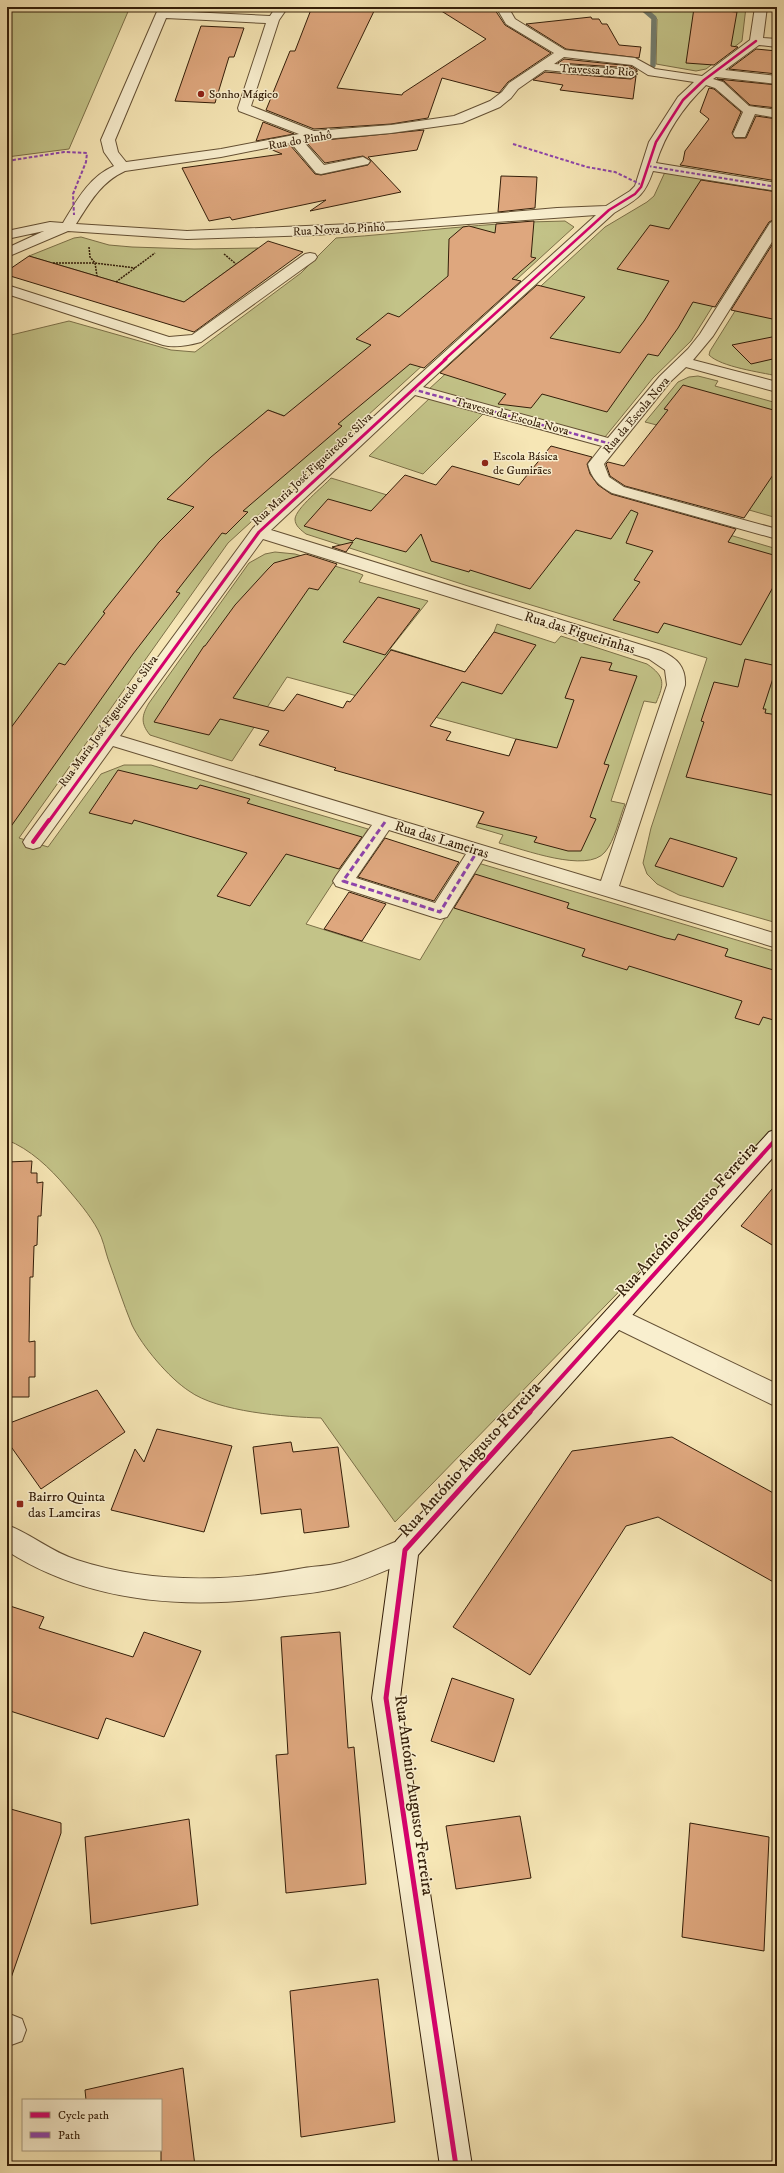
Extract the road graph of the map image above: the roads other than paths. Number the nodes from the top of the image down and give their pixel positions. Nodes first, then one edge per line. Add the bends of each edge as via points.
1 (282, 7) edge
2 (502, 7) edge
3 (761, 7) edge
4 (164, 11) edge
5 (273, 20) junction
6 (756, 41) junction
7 (777, 43) edge
8 (562, 52) junction
9 (543, 66) junction
10 (652, 72) junction
11 (709, 76) junction
12 (774, 79) edge
13 (755, 111) junction
14 (777, 114) edge
15 (740, 134) dead end
16 (313, 135) junction
17 (294, 139) junction
18 (363, 161) dead end
19 (648, 166) junction
20 (122, 167) junction
21 (777, 187) edge
22 (609, 210) junction
23 (777, 222) edge
24 (68, 226) junction
25 (7, 235) edge
26 (7, 253) edge
27 (310, 257) dead end
28 (7, 289) edge
29 (683, 362) junction
30 (777, 387) edge
31 (412, 389) junction
32 (611, 444) junction
33 (259, 532) junction
34 (777, 534) edge
35 (107, 738) junction
36 (385, 822) junction
37 (33, 842) dead end
38 (478, 850) junction
39 (608, 890) junction
40 (777, 941) edge
41 (777, 1138) edge
42 (616, 1317) junction
43 (777, 1396) edge
44 (7, 1537) edge
45 (405, 1550) junction
46 (456, 2166) edge

1 - 5 street
2 - 8 street via 510,21
3 - 6 street
4 - 5 street
4 - 20 street via 108,140 111,152
5 - 16 street via 244,108
6 - 7 street
6 - 11 street, Rua Maria José Figueiredo e Silva
8 - 9 street, Rua do Pinhô
8 - 10 street via 634,62
9 - 10 street, Travessa do Rio via 621,74
9 - 16 street, Rua do Pinhô via 513,86 507,95 495,104 457,120 391,129
10 - 11 street
11 - 12 street
11 - 13 street via 745,109
11 - 19 street, Rua Maria José Figueiredo e Silva via 683,100 662,131
12 - 13 street via 761,85
13 - 14 street
13 - 15 street
16 - 17 street, Rua do Pinhô
17 - 18 street via 321,170
17 - 20 street, Rua do Pinhô via 221,153
19 - 21 street
19 - 22 street, Rua Maria José Figueiredo e Silva via 641,186 635,194
20 - 24 street, Rua do Pinhô via 97,183
22 - 24 street, Rua Nova do Pinhô via 390,226 227,234 148,233
22 - 31 street, Rua Maria José Figueiredo e Silva
23 - 29 street, Rua da Escola Nova via 710,330
24 - 25 street, Rua Nova do Pinhô via 50,226
24 - 26 street, Rua Nova do Pinhô
27 - 28 street via 196,339 182,342 168,342
29 - 30 street
29 - 32 street, Rua da Escola Nova via 665,379
31 - 32 street, Travessa da Escola Nova
31 - 33 street, Rua Maria José Figueiredo e Silva
32 - 34 street, Rua da Escola Nova via 596,464 598,474 604,482 618,490
33 - 35 street, Rua Maria José Figueiredo e Silva
33 - 39 street, Rua das Figueirinhas via 655,656 674,667 678,676 676,685
35 - 36 street, Rua das Lameiras
35 - 37 street, Rua Maria José Figueiredo e Silva
36 - 38 street, Rua das Lameiras
36 - 38 street via 343,881 440,912
38 - 39 street, Rua das Lameiras
39 - 40 street, Rua das Lameiras
41 - 42 street, Rua António Augusto Ferreira
42 - 43 street
42 - 45 street, Rua António Augusto Ferreira
44 - 45 street via 51,1564 107,1582 160,1589 256,1589 340,1575
45 - 46 street, Rua António Augusto Ferreira via 386,1698

